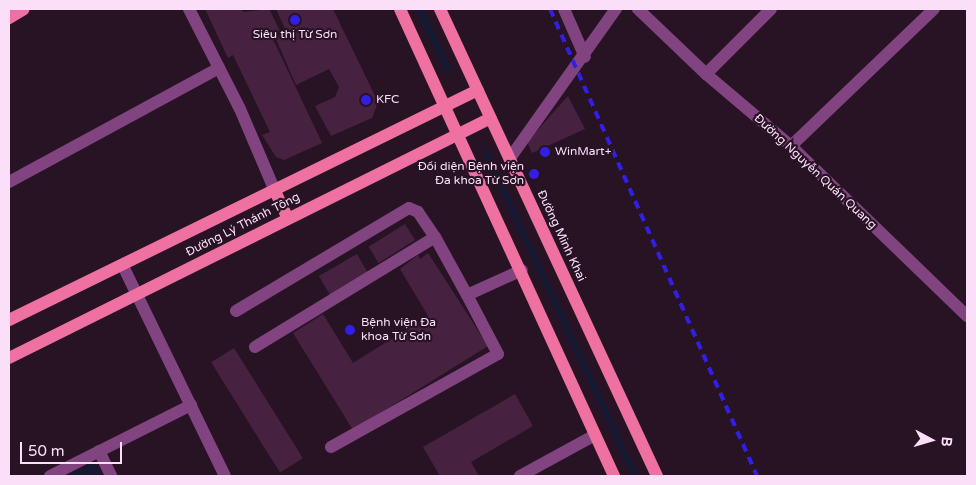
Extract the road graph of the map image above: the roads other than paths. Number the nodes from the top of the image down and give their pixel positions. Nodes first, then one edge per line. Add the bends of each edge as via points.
1 (24, 9) edge
2 (189, 9) edge
3 (400, 9) edge
4 (440, 9) edge
5 (564, 9) edge
6 (616, 9) edge
7 (638, 9) edge
8 (771, 9) edge
9 (934, 9) edge
10 (9, 18) edge
11 (584, 56) junction
12 (219, 68) junction
13 (706, 74) junction
14 (478, 90) junction
15 (446, 107) junction
16 (491, 118) junction
17 (459, 133) junction
18 (791, 146) junction
19 (510, 158) junction
20 (9, 182) edge
21 (276, 191) junction
22 (288, 218) junction
23 (435, 237) junction
24 (123, 266) junction
25 (522, 270) junction
26 (138, 294) junction
27 (467, 296) junction
28 (236, 311) dead end
29 (967, 316) edge
30 (9, 320) edge
31 (255, 347) dead end
32 (9, 358) edge
33 (191, 405) junction
34 (595, 435) junction
35 (331, 447) dead end
36 (99, 451) junction
37 (50, 476) edge
38 (111, 476) edge
39 (225, 476) edge
40 (520, 476) edge
41 (614, 476) edge
42 (657, 476) edge

1 - 10 main road
2 - 12 street
3 - 15 main road
4 - 14 main road, Đường Minh Khai
5 - 11 street
6 - 11 street
7 - 13 street, Đường Nguyễn Quán Quang
8 - 13 street
9 - 18 street
11 - 19 street
12 - 20 street
12 - 21 street
13 - 18 street, Đường Nguyễn Quán Quang
14 - 15 main road, Đường Lý Thánh Tông
14 - 16 main road, Đường Minh Khai
15 - 17 main road
15 - 21 main road, Đường Lý Thánh Tông
16 - 17 main road, Đường Lý Thánh Tông
16 - 19 main road, Đường Minh Khai
17 - 22 main road, Đường Lý Thánh Tông
17 - 25 main road
18 - 29 street, Đường Nguyễn Quán Quang
19 - 42 main road, Đường Minh Khai
21 - 22 main road
21 - 24 main road, Đường Lý Thánh Tông
22 - 26 main road, Đường Lý Thánh Tông
23 - 27 street
23 - 28 street via 418,212 410,208
23 - 31 street
24 - 26 street
24 - 30 main road, Đường Lý Thánh Tông
25 - 27 street
25 - 34 main road
26 - 32 main road, Đường Lý Thánh Tông
26 - 33 street
27 - 35 street via 498,354
33 - 36 street
33 - 39 street
34 - 40 street
34 - 41 main road
36 - 37 street
36 - 38 street

